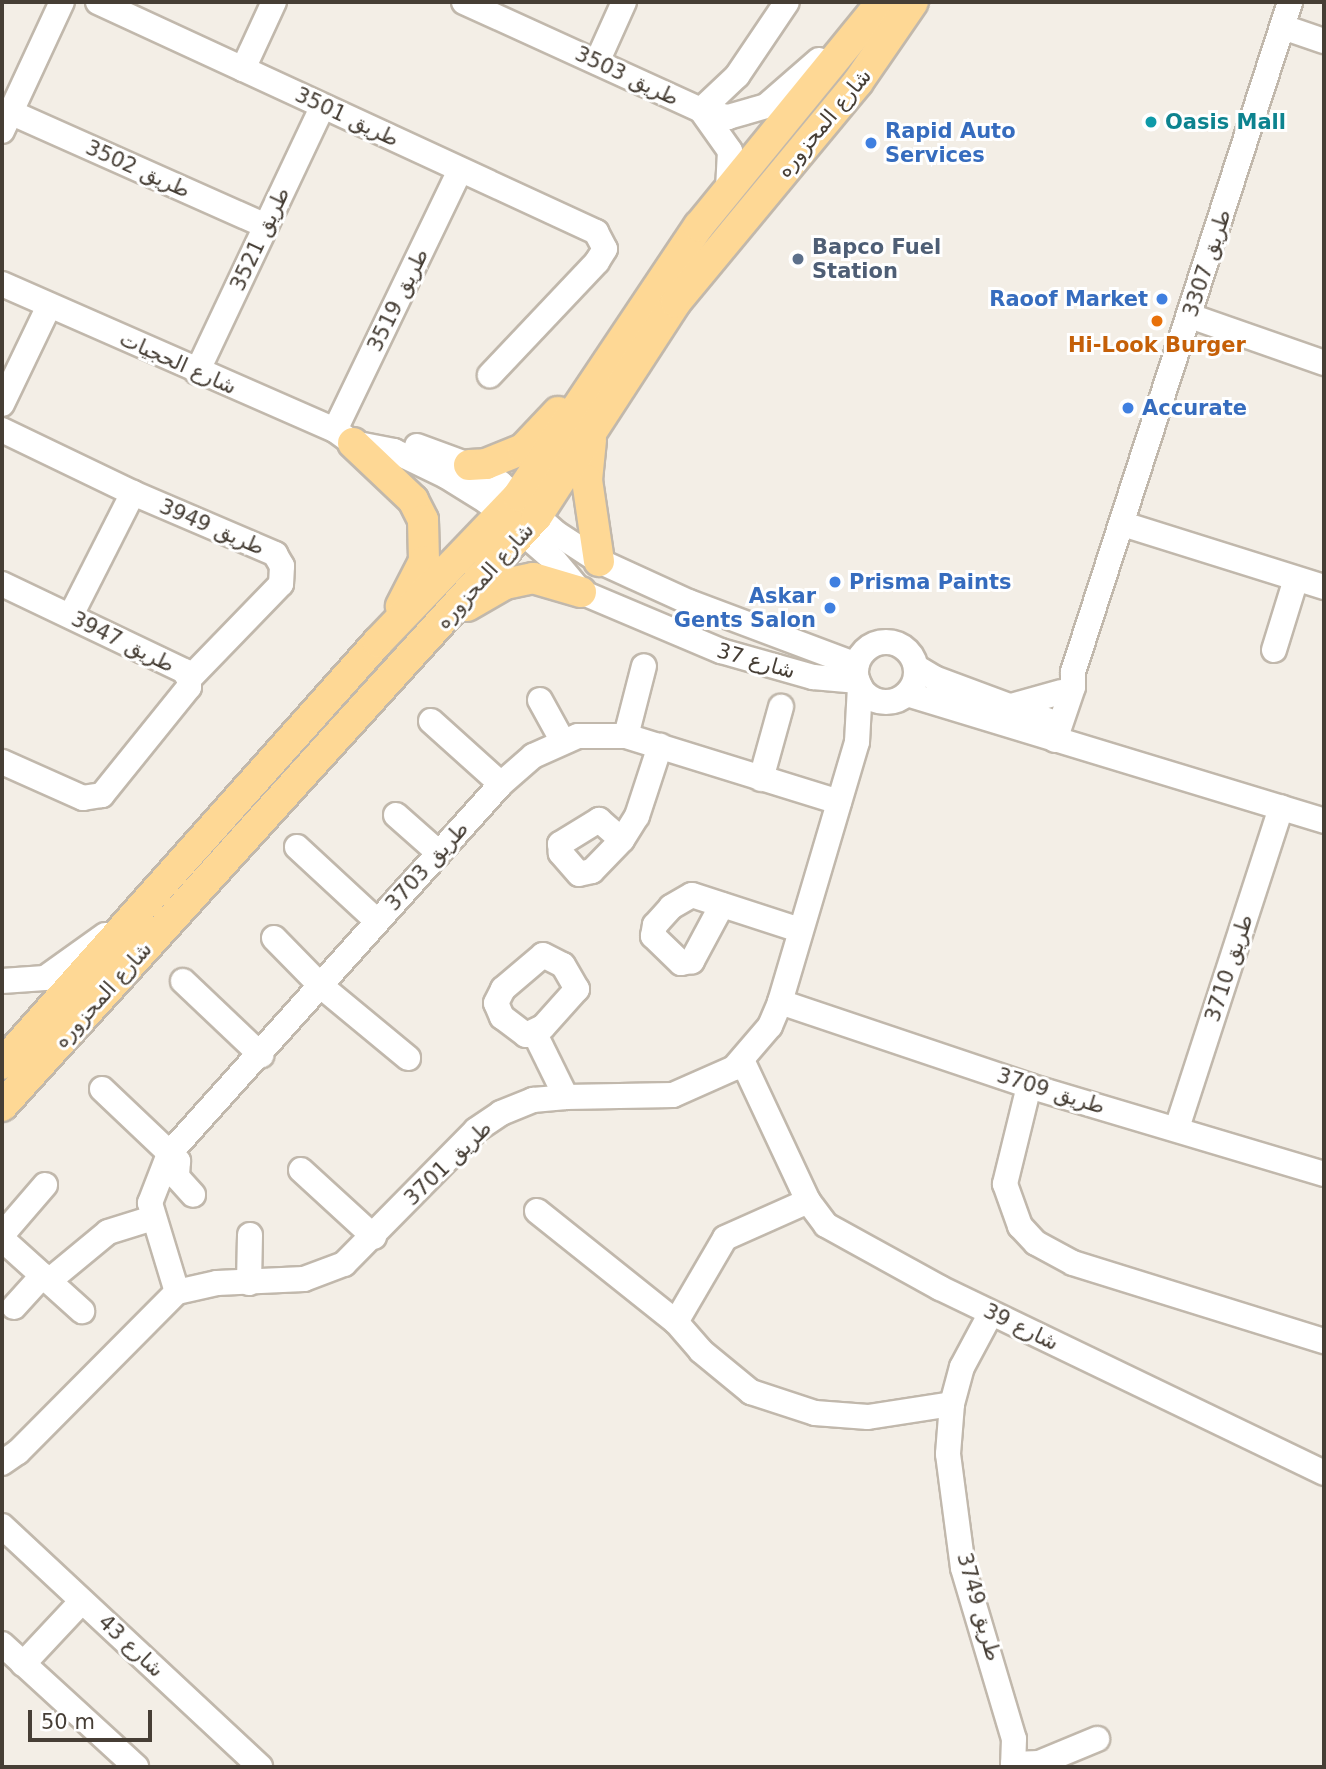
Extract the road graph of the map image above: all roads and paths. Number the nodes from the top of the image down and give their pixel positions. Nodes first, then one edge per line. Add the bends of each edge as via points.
1 (62, 2) edge
2 (98, 2) edge
3 (274, 2) edge
4 (464, 2) edge
5 (624, 2) edge
6 (786, 2) edge
7 (882, 2) edge
8 (912, 2) edge
9 (1290, 2) edge
10 (864, 26) junction
11 (1283, 27) junction
12 (1324, 41) edge
13 (597, 62) junction
14 (243, 69) junction
15 (737, 76) junction
16 (323, 106) junction
17 (702, 110) junction
18 (749, 113) junction
19 (6, 121) edge
20 (460, 170) junction
21 (729, 188) junction
22 (266, 226) junction
23 (2, 284) edge
24 (49, 306) junction
25 (1190, 316) junction
26 (1324, 363) edge
27 (197, 372) junction
28 (489, 374) dead end
29 (600, 376) junction
30 (2, 404) edge
31 (2, 430) edge
32 (591, 436) junction
33 (344, 437) junction
34 (469, 465) junction
35 (133, 494) junction
36 (520, 515) junction
37 (1123, 524) junction
38 (599, 561) junction
39 (1296, 579) junction
40 (2, 584) edge
41 (1324, 587) edge
42 (581, 592) junction
43 (71, 615) junction
44 (441, 624) junction
45 (378, 642) junction
46 (1274, 650) dead end
47 (643, 666) dead end
48 (916, 667) junction
49 (858, 677) junction
50 (189, 679) junction
51 (1067, 682) junction
52 (898, 698) junction
53 (540, 701) dead end
54 (1011, 706) junction
55 (781, 707) dead end
56 (431, 721) dead end
57 (1053, 730) junction
58 (626, 736) junction
59 (562, 740) junction
60 (857, 741) junction
61 (660, 746) junction
62 (2, 762) edge
63 (761, 779) junction
64 (501, 785) junction
65 (839, 802) junction
66 (1280, 807) junction
67 (396, 815) dead end
68 (1324, 821) edge
69 (622, 839) dead end
70 (297, 847) dead end
71 (439, 853) junction
72 (722, 905) dead end
73 (132, 917) junction
74 (377, 921) junction
75 (800, 930) junction
76 (274, 938) dead end
77 (2, 981) edge
78 (183, 981) dead end
79 (321, 986) junction
80 (780, 1002) junction
81 (535, 1034) dead end
82 (261, 1055) junction
83 (408, 1058) dead end
84 (2, 1064) edge
85 (734, 1067) junction
86 (1029, 1086) junction
87 (102, 1089) dead end
88 (566, 1097) junction
89 (2, 1106) edge
90 (1177, 1128) junction
91 (169, 1154) junction
92 (1322, 1165) edge
93 (301, 1170) dead end
94 (45, 1185) dead end
95 (193, 1195) dead end
96 (808, 1201) junction
97 (537, 1211) dead end
98 (153, 1218) junction
99 (250, 1235) dead end
100 (2, 1237) edge
101 (374, 1237) junction
102 (47, 1278) junction
103 (249, 1283) junction
104 (177, 1292) junction
105 (14, 1307) dead end
106 (82, 1311) dead end
107 (991, 1313) junction
108 (676, 1322) junction
109 (1324, 1340) edge
110 (952, 1404) junction
111 (10, 1457) edge
112 (1324, 1473) edge
113 (2, 1481) edge
114 (2, 1527) edge
115 (82, 1601) junction
116 (2, 1644) edge
117 (23, 1664) junction
118 (1097, 1739) dead end
119 (1013, 1766) edge
120 (135, 1767) edge
121 (260, 1767) edge

1 - 19 street
2 - 14 street, طريق 3501
3 - 14 street
4 - 13 street, طريق 3503
5 - 13 street
6 - 15 street, طريق 3503
7 - 10 main road, شارع المحزوره
8 - 32 main road, شارع المحزوره via 858,82 676,302
9 - 11 street, طريق 3307
10 - 18 street via 839,42 785,93
10 - 21 main road, شارع المحزوره
11 - 12 street
11 - 25 street, طريق 3307
13 - 17 street, طريق 3503
14 - 16 street, طريق 3501
15 - 17 street, طريق 3503
15 - 18 street via 731,101
16 - 20 street, طريق 3501
16 - 22 street, طريق 3521
17 - 18 street via 728,117
17 - 21 street via 730,151
19 - 22 street, طريق 3502
20 - 28 street, طريق 3501 via 596,232 604,241 602,255
20 - 33 street, طريق 3519
21 - 29 main road, شارع المحزوره via 649,295
22 - 27 street, طريق 3521
23 - 24 street, شارع الحجيات
24 - 27 street, شارع الحجيات
24 - 30 street
25 - 26 street
25 - 37 street, طريق 3307
27 - 33 street, شارع الحجيات
29 - 34 main road via 577,389 523,449 486,464
29 - 36 main road, شارع المحزوره
31 - 35 street, طريق 3949
32 - 36 main road, شارع المحزوره
32 - 38 main road via 587,480
33 - 34 street, شارع الحجيات via 399,442
33 - 36 street, شارع الحجيات via 394,450
33 - 45 main road via 413,500 425,534 424,561 414,584
34 - 36 street, شارع الحجيات
35 - 43 street
35 - 50 street, طريق 3949 via 275,554 282,566 281,584
36 - 38 street
36 - 42 street, شارع 37
36 - 44 main road, شارع المحزوره
36 - 45 main road, شارع المحزوره
37 - 39 street
37 - 51 street, طريق 3307
38 - 49 street
39 - 41 street
39 - 46 street
40 - 43 street, طريق 3947
42 - 44 main road via 523,579 490,591
42 - 49 street, شارع 37 via 721,651 813,677
43 - 50 street, طريق 3947 via 184,671
44 - 89 main road, شارع المحزوره
45 - 73 main road, شارع المحزوره
47 - 58 street
48 - 49 street via 904,648 890,642 869,648
48 - 52 street via 915,681
48 - 54 street
49 - 52 street via 869,696
49 - 60 street, طريق 3701
50 - 62 street, طريق 3947 via 189,687 102,795 83,798
51 - 54 street
51 - 57 street, طريق 3307
52 - 57 street
52 - 60 street, طريق 3701
53 - 59 street
54 - 57 street
55 - 63 street
56 - 64 street
57 - 66 street via 1138,754 1154,766
58 - 59 street, طريق 3703
58 - 61 street, طريق 3703
59 - 64 street, طريق 3703 via 533,756
60 - 65 street, طريق 3701
61 - 63 street, طريق 3703
61 - 69 street via 637,816
63 - 65 street, طريق 3703
64 - 71 street, طريق 3703
65 - 75 street, طريق 3701
66 - 68 street
66 - 90 street, طريق 3710
67 - 71 street
70 - 74 street
71 - 74 street, طريق 3703
72 - 75 street
73 - 77 street via 45,978
73 - 84 main road, شارع المحزوره
74 - 79 street, طريق 3703
75 - 80 street, طريق 3701
76 - 79 street
78 - 82 street
79 - 82 street, طريق 3703
79 - 83 street
80 - 85 street, طريق 3701 via 770,1026
80 - 86 street, طريق 3709
81 - 88 street
82 - 91 street, طريق 3703
85 - 88 street, طريق 3701 via 693,1089 653,1098
85 - 96 street, شارع 39
86 - 90 street, طريق 3709
86 - 109 street via 1005,1184 1020,1226 1036,1243 1073,1263
87 - 91 street
88 - 101 street, طريق 3701 via 519,1104 489,1120
90 - 92 street, طريق 3709
91 - 95 street via 178,1161 179,1181
91 - 98 street, طريق 3703 via 152,1188
93 - 101 street
94 - 100 street
96 - 107 street, شارع 39 via 834,1230
96 - 108 street via 725,1238
97 - 108 street
98 - 102 street via 108,1232
98 - 104 street, طريق 3703
99 - 103 street
100 - 102 street
101 - 103 street, طريق 3701 via 329,1271 304,1279
102 - 105 street
102 - 106 street
103 - 104 street, طريق 3701 via 217,1283
104 - 111 street
107 - 110 street, طريق 3749 via 962,1367
107 - 112 street, شارع 39
108 - 110 street via 701,1351 751,1392 814,1413 868,1417
110 - 119 street, طريق 3749 via 948,1454 963,1568 1014,1739
111 - 113 street
114 - 115 street, شارع 43
115 - 117 street
115 - 121 street, شارع 43
116 - 117 street
117 - 120 street
118 - 119 street via 1039,1763

